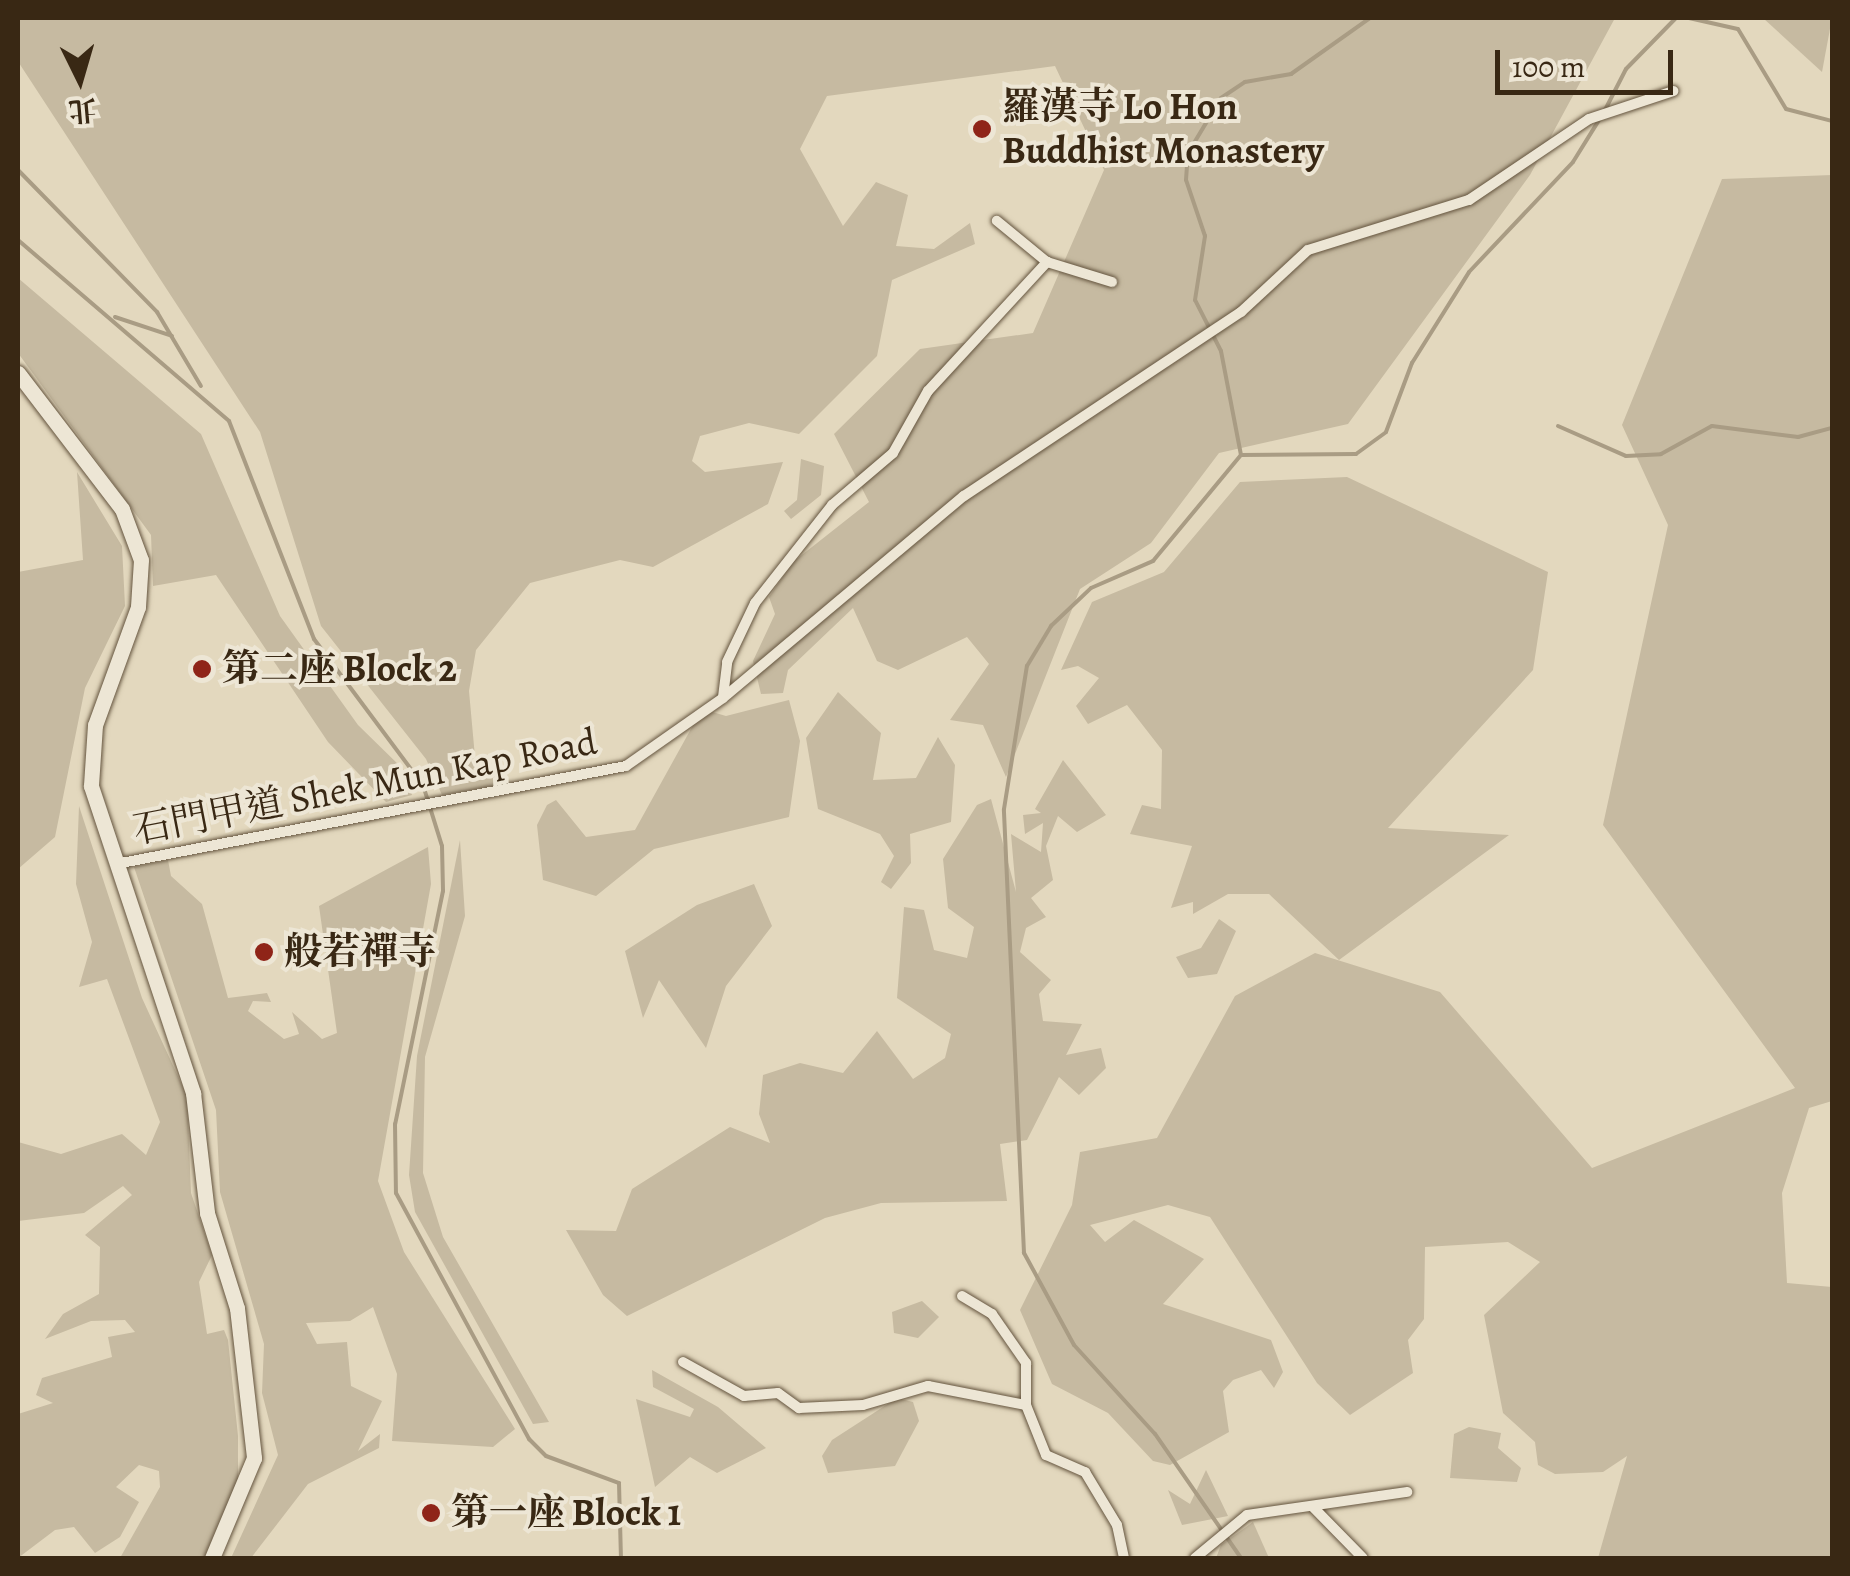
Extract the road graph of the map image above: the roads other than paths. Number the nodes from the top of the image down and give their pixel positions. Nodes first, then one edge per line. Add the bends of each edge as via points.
1 (1673, 92) dead end
2 (996, 221) dead end
3 (1047, 262) junction
4 (1112, 282) dead end
5 (18, 373) edge
6 (723, 698) junction
7 (116, 864) junction
8 (962, 1296) dead end
9 (683, 1362) dead end
10 (1026, 1405) junction
11 (1407, 1492) dead end
12 (1313, 1506) junction
13 (212, 1558) edge
14 (1124, 1558) edge
15 (1194, 1558) edge
16 (1363, 1558) edge

1 - 6 street, 石門甲道 Shek Mun Kap Road via 1589,119 1469,200 1308,250 1241,312 964,496
2 - 3 street
3 - 4 street
3 - 6 street via 928,392 893,454 832,505 756,603 727,662
5 - 7 main road via 122,509 139,549 138,608 90,754
6 - 7 street, 石門甲道 Shek Mun Kap Road via 626,766
7 - 13 main road via 194,1093 207,1212 237,1308 254,1458
8 - 10 street via 992,1314 1026,1363
9 - 10 street via 744,1396 778,1393 799,1408 928,1386
10 - 14 street via 1046,1455 1085,1472 1118,1526
11 - 12 street
12 - 15 street via 1238,1519
12 - 16 street

